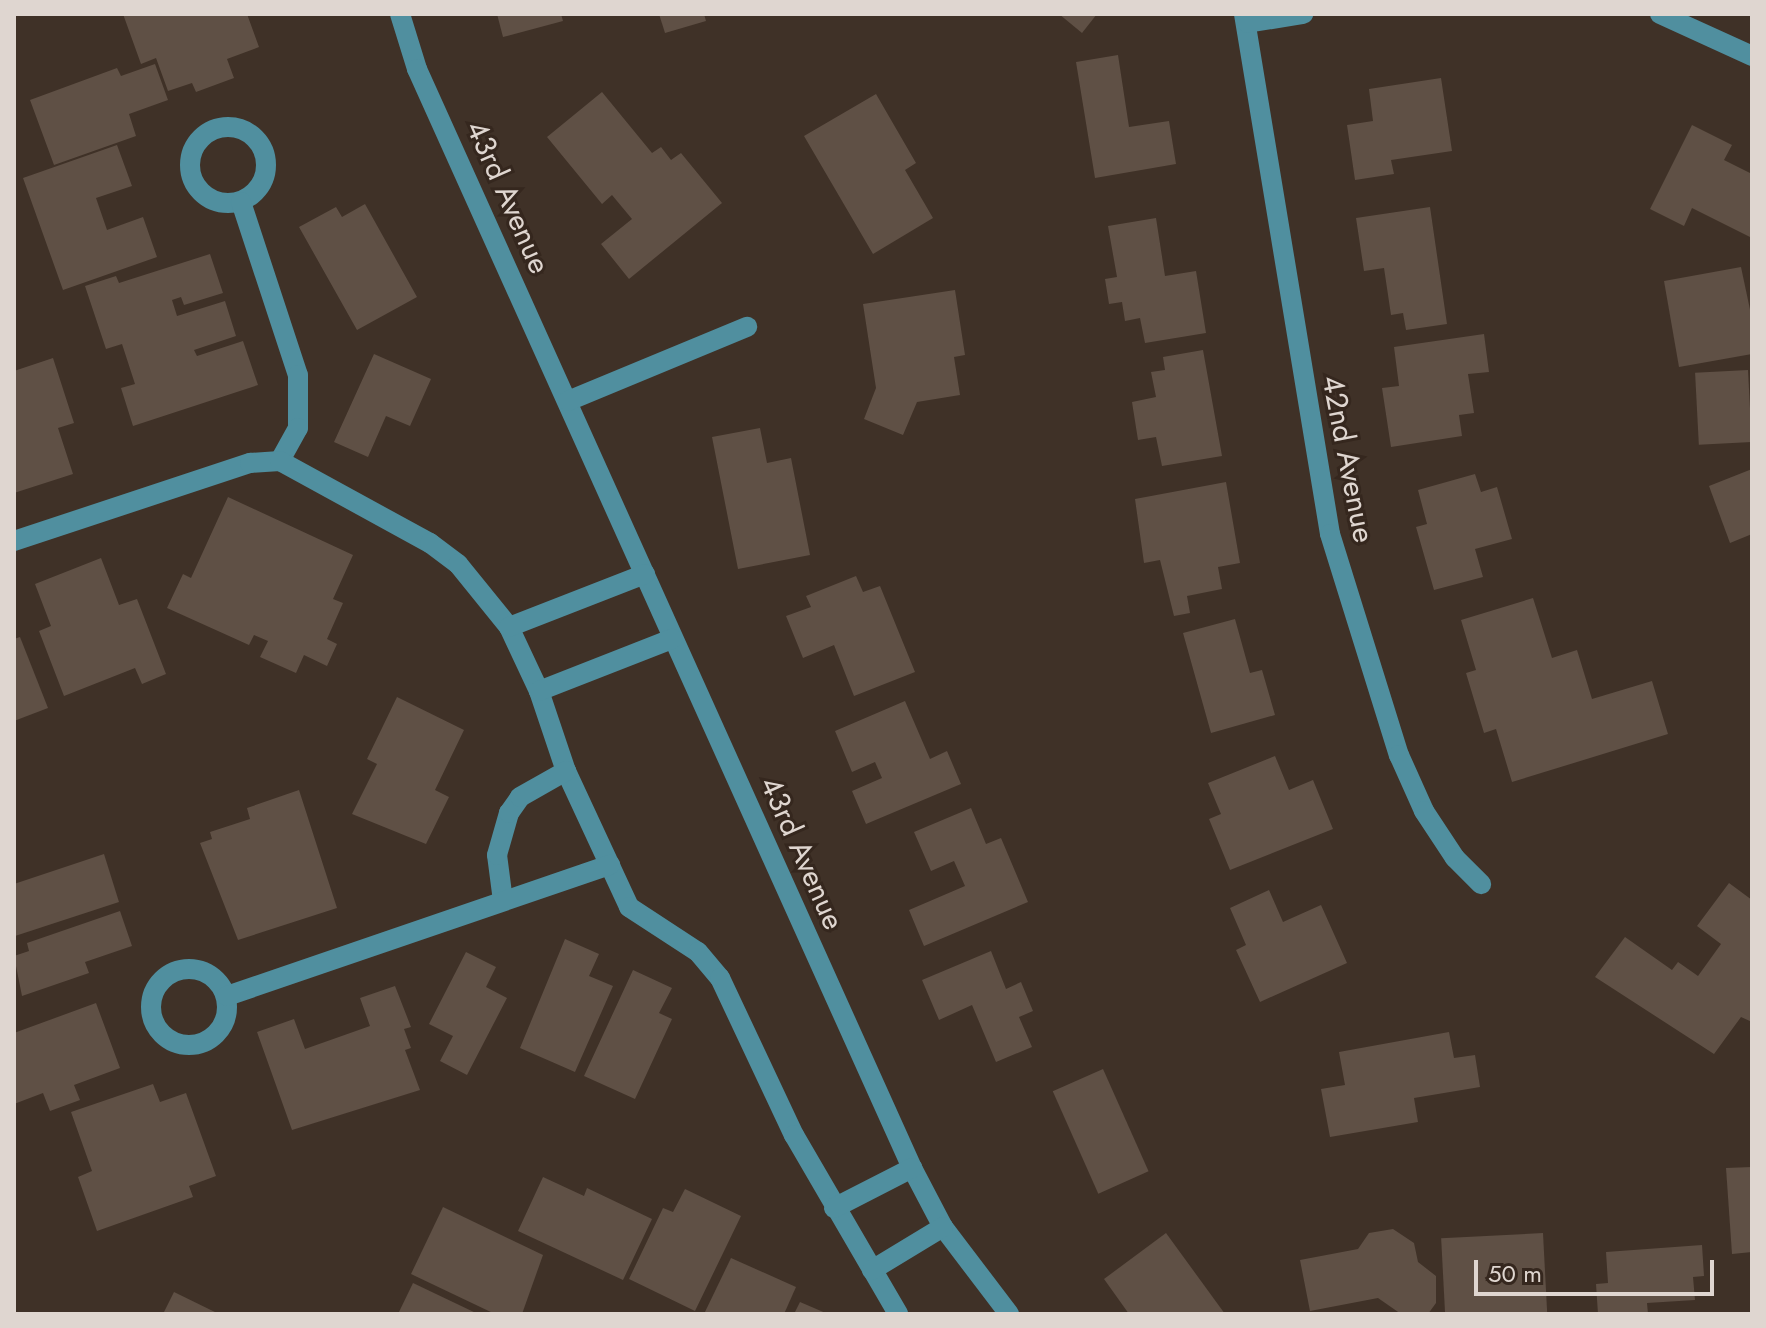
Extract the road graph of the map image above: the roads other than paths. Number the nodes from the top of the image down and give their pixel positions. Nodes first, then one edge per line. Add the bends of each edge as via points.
1 (400, 14) edge
2 (1303, 14) edge
3 (1660, 14) edge
4 (1246, 18) edge
5 (1752, 56) edge
6 (241, 202) dead end
7 (747, 327) dead end
8 (568, 401) junction
9 (280, 461) junction
10 (14, 541) edge
11 (645, 574) junction
12 (509, 627) junction
13 (672, 639) junction
14 (539, 691) junction
15 (566, 771) junction
16 (610, 865) junction
17 (1481, 884) dead end
18 (503, 901) junction
19 (227, 996) dead end
20 (912, 1168) junction
21 (834, 1208) junction
22 (943, 1227) junction
23 (872, 1270) junction
24 (898, 1314) edge
25 (1009, 1314) edge

1 - 8 street, 43rd Avenue via 417,69
2 - 4 street
3 - 5 street
4 - 17 street, 42nd Avenue via 1330,534 1399,755 1424,811 1455,858
6 - 9 street via 298,375 298,428
7 - 8 street
8 - 11 street, 43rd Avenue
9 - 10 street via 250,463
9 - 12 street via 430,543 479,586
11 - 12 street
11 - 13 street, 43rd Avenue
12 - 14 street
13 - 14 street
13 - 20 street, 43rd Avenue
14 - 15 street
15 - 16 street
15 - 18 street via 520,797 509,813 497,855
16 - 18 street
16 - 21 street via 629,907 698,952 720,978
18 - 19 street
20 - 21 street
20 - 22 street, 43rd Avenue
21 - 23 street
22 - 23 street
22 - 25 street, 43rd Avenue
23 - 24 street

